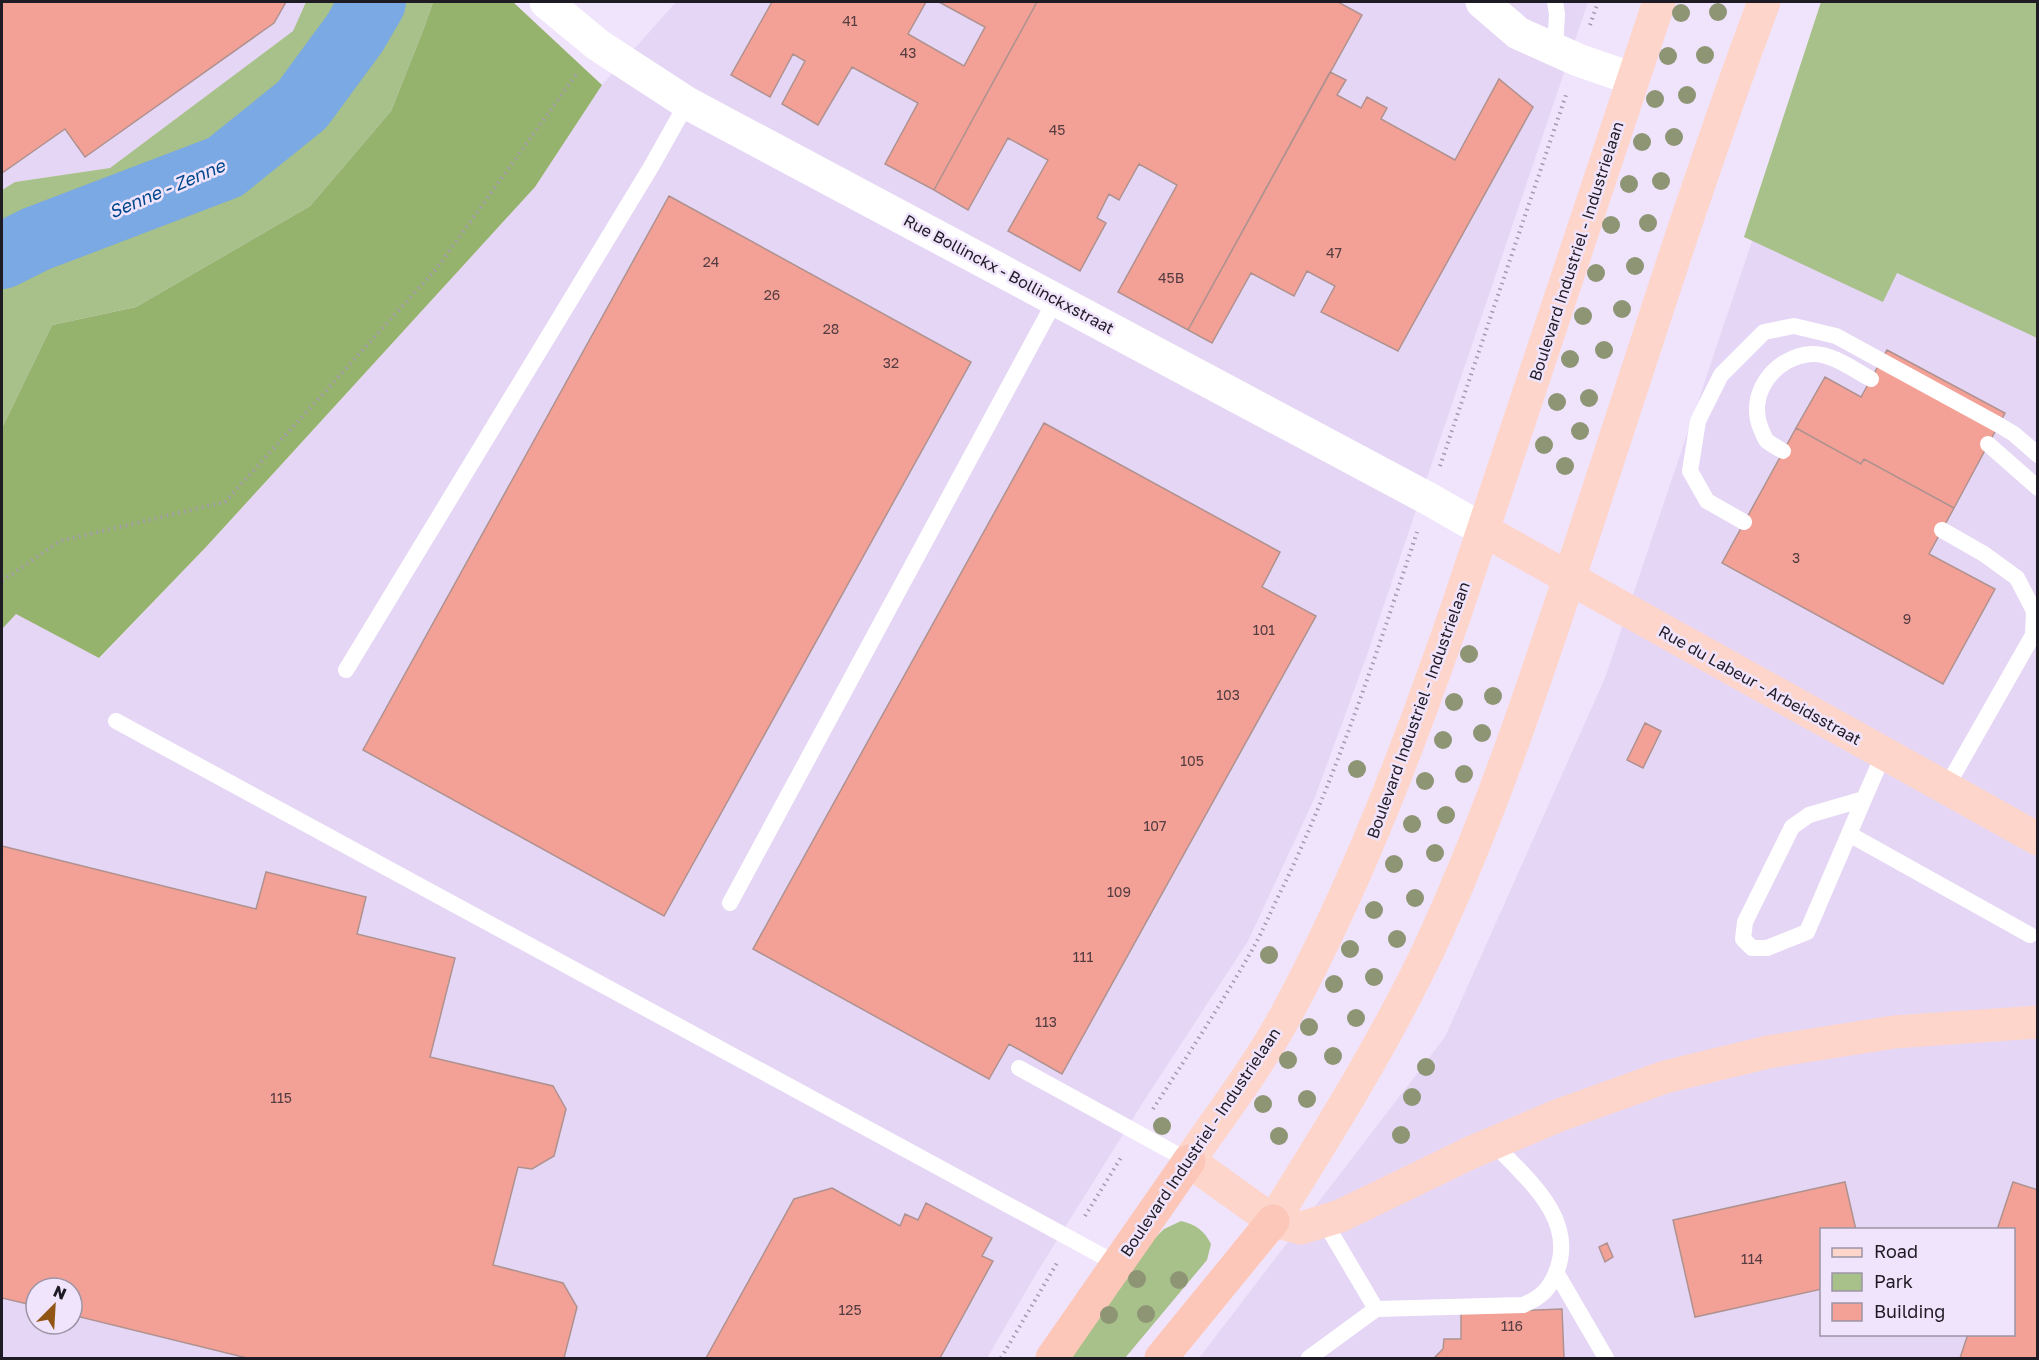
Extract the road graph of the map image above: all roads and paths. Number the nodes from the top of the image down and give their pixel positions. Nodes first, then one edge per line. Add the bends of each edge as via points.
1 (546, 2) edge
2 (1482, 2) edge
3 (1555, 2) edge
4 (1598, 2) edge
5 (1659, 2) edge
6 (1764, 2) edge
7 (598, 45) junction
8 (1567, 55) junction
9 (1633, 79) junction
10 (687, 103) junction
11 (1056, 299) junction
12 (1871, 380) dead end
13 (1451, 435) dead end
14 (1988, 444) dead end
15 (1783, 451) dead end
16 (2037, 455) edge
17 (2037, 488) edge
18 (1429, 499) junction
19 (1744, 522) dead end
20 (1483, 530) junction
21 (1942, 530) dead end
22 (1569, 579) junction
23 (2, 581) edge
24 (346, 669) dead end
25 (116, 721) dead end
26 (1884, 753) junction
27 (1946, 788) junction
28 (1864, 798) junction
29 (1849, 834) junction
30 (2037, 837) edge
31 (730, 903) dead end
32 (2030, 935) dead end
33 (2037, 1022) edge
34 (1019, 1068) dead end
35 (1137, 1133) junction
36 (1493, 1143) junction
37 (1189, 1161) junction
38 (1273, 1221) junction
39 (1324, 1221) junction
40 (1071, 1239) junction
41 (1117, 1264) junction
42 (1556, 1272) junction
43 (1376, 1309) junction
44 (1001, 1359) edge
45 (1052, 1359) edge
46 (1161, 1359) edge
47 (1309, 1359) edge
48 (1606, 1359) edge

1 - 7 street, Rue Bollinckx - Bollinckxstraat
2 - 8 street via 1518,33
3 - 8 lane
4 - 8 path
5 - 9 main road, Boulevard Industriel - Industrielaan
6 - 22 main road via 1717,128
7 - 10 street, Rue Bollinckx - Bollinckxstraat
7 - 23 path via 437,268 225,502 60,541
8 - 9 street
8 - 13 path
9 - 20 main road, Boulevard Industriel - Industrielaan
10 - 11 street, Rue Bollinckx - Bollinckxstraat
10 - 24 lane
11 - 18 street, Rue Bollinckx - Bollinckxstraat
11 - 31 lane
12 - 15 lane via 1827,356 1812,354 1792,358 1770,373 1757,395 1757,420 1766,440
14 - 17 lane
16 - 19 lane via 1999,425 1836,336 1794,326 1764,332 1721,375 1698,421 1690,471 1707,501
18 - 20 street, Rue Bollinckx - Bollinckxstraat
18 - 35 path via 1352,722 1302,847 1251,951
20 - 22 main road, Rue du Labeur - Arbeidsstraat
20 - 37 main road, Boulevard Industriel - Industrielaan via 1384,809 1341,905 1286,1015
21 - 27 lane via 2017,578 2034,611 2033,635
22 - 26 main road, Rue du Labeur - Arbeidsstraat
22 - 38 main road via 1505,766 1428,951 1372,1060
25 - 40 lane
26 - 27 main road, Rue du Labeur - Arbeidsstraat
26 - 28 lane
27 - 30 main road, Rue du Labeur - Arbeidsstraat
28 - 29 lane
28 - 29 lane via 1809,815 1792,827 1745,922 1743,939 1752,948 1767,948 1807,932
29 - 32 lane
33 - 36 main road via 1894,1032 1768,1052 1665,1077
34 - 35 lane
35 - 37 lane
35 - 40 path
36 - 39 main road
36 - 42 lane via 1548,1204 1558,1221 1562,1249
37 - 38 main road
37 - 41 highway, Boulevard Industriel - Industrielaan
38 - 39 main road via 1301,1228
38 - 46 highway
39 - 43 lane
40 - 41 lane
40 - 44 path
41 - 45 highway, Boulevard Industriel - Industrielaan
42 - 43 lane via 1542,1295 1524,1305
42 - 48 lane
43 - 47 lane

